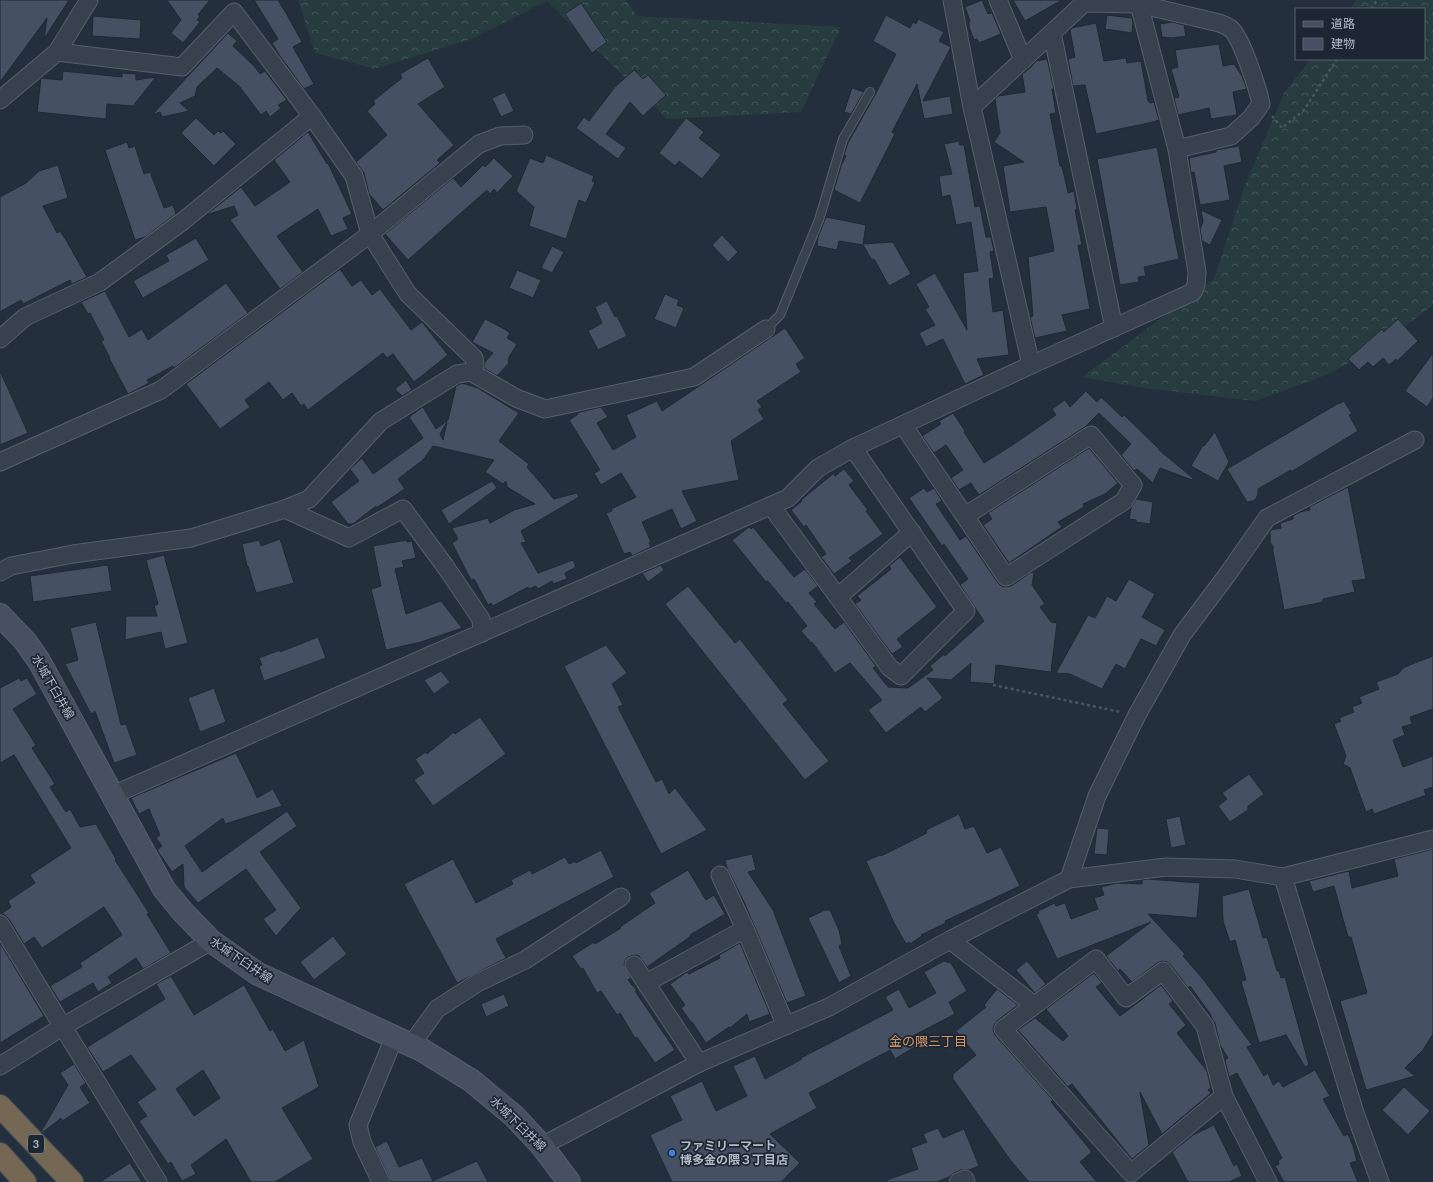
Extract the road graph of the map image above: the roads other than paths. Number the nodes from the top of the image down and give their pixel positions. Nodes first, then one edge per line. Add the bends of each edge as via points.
1 (89, 0) edge
2 (952, 0) edge
3 (998, 0) edge
4 (1084, 2) edge
5 (1139, 4) junction
6 (1052, 33) junction
7 (57, 52) junction
8 (1023, 60) junction
9 (870, 92) dead end
10 (0, 100) edge
11 (972, 107) junction
12 (312, 116) junction
13 (524, 135) dead end
14 (1178, 149) junction
15 (370, 234) junction
16 (1114, 328) junction
17 (766, 330) joint
18 (0, 339) edge
19 (1031, 365) junction
20 (471, 372) junction
21 (903, 425) junction
22 (1415, 440) dead end
23 (853, 448) junction
24 (0, 462) edge
25 (771, 506) junction
26 (285, 509) junction
27 (965, 516) junction
28 (912, 532) junction
29 (0, 572) edge
30 (838, 597) junction
31 (0, 615) edge
32 (482, 633) junction
33 (113, 795) junction
34 (1433, 839) edge
35 (720, 875) dead end
36 (1283, 877) junction
37 (1069, 879) junction
38 (621, 897) dead end
39 (0, 924) edge
40 (745, 929) junction
41 (950, 940) junction
42 (211, 941) junction
43 (634, 965) dead end
44 (646, 983) junction
45 (1034, 1005) junction
46 (62, 1026) junction
47 (786, 1026) junction
48 (403, 1041) junction
49 (699, 1063) junction
50 (0, 1066) edge
51 (1224, 1096) junction
52 (0, 1106) edge
53 (542, 1146) junction
54 (0, 1154) edge
55 (0, 1175) edge
56 (7, 1182) edge
57 (25, 1182) edge
58 (72, 1182) edge
59 (158, 1182) edge
60 (381, 1182) edge
61 (569, 1182) edge
62 (958, 1182) edge
63 (966, 1182) edge
64 (1268, 1182) edge
65 (1380, 1182) edge

1 - 7 street
2 - 11 street
3 - 8 street
4 - 5 street
4 - 6 street
5 - 14 street
5 - 14 street via 1231,28 1247,61 1261,104 1251,118 1231,136
6 - 8 street
6 - 16 street
7 - 10 street
7 - 12 street via 182,67 234,12
8 - 11 street
9 - 17 lane via 843,139 818,220 780,315
11 - 19 street
12 - 15 street via 354,176
12 - 18 street via 183,221 100,282 25,317
13 - 15 street via 500,136 479,144
14 - 16 street via 1197,272 1196,285 1193,292
15 - 20 street via 408,294 474,358 475,366
15 - 24 street via 161,390
16 - 19 street
17 - 20 street via 694,377 545,409 516,398
19 - 21 street
20 - 26 street via 457,374 381,421 309,499
21 - 23 street
21 - 27 street
22 - 37 street via 1267,518 1182,635 1137,715 1097,796
23 - 25 street via 818,468 788,498
23 - 28 street
25 - 30 street
25 - 32 street
26 - 29 street via 191,538 74,554 11,566
26 - 32 street via 349,538 403,509 481,619
27 - 27 street via 1006,577 1124,502 1133,484 1091,435
28 - 30 street
28 - 30 street via 966,610 901,676 890,668
31 - 33 main road, 水城下臼井線 via 25,641 39,661
32 - 33 street
33 - 42 main road, 水城下臼井線 via 164,889
34 - 36 street
35 - 40 street
36 - 37 street via 1235,869 1166,866
36 - 65 street via 1355,1113
37 - 41 street
38 - 48 street via 524,960 477,983 437,1009
39 - 46 street
40 - 44 street
40 - 47 street
41 - 45 street
41 - 47 street via 829,1007
42 - 46 street
42 - 48 main road, 水城下臼井線 via 258,974
43 - 44 street
44 - 49 street
45 - 51 street via 1096,959 1126,998 1163,971 1205,1026
45 - 51 street via 1003,1029 1131,1173
46 - 50 street
46 - 59 street
47 - 49 street
48 - 53 main road, 水城下臼井線 via 472,1082 514,1116
48 - 60 street via 358,1125 362,1142
49 - 53 street
51 - 64 street
52 - 58 highway, 3
53 - 61 main road, 水城下臼井線
54 - 57 highway
55 - 56 highway
62 - 63 street via 965,1179

